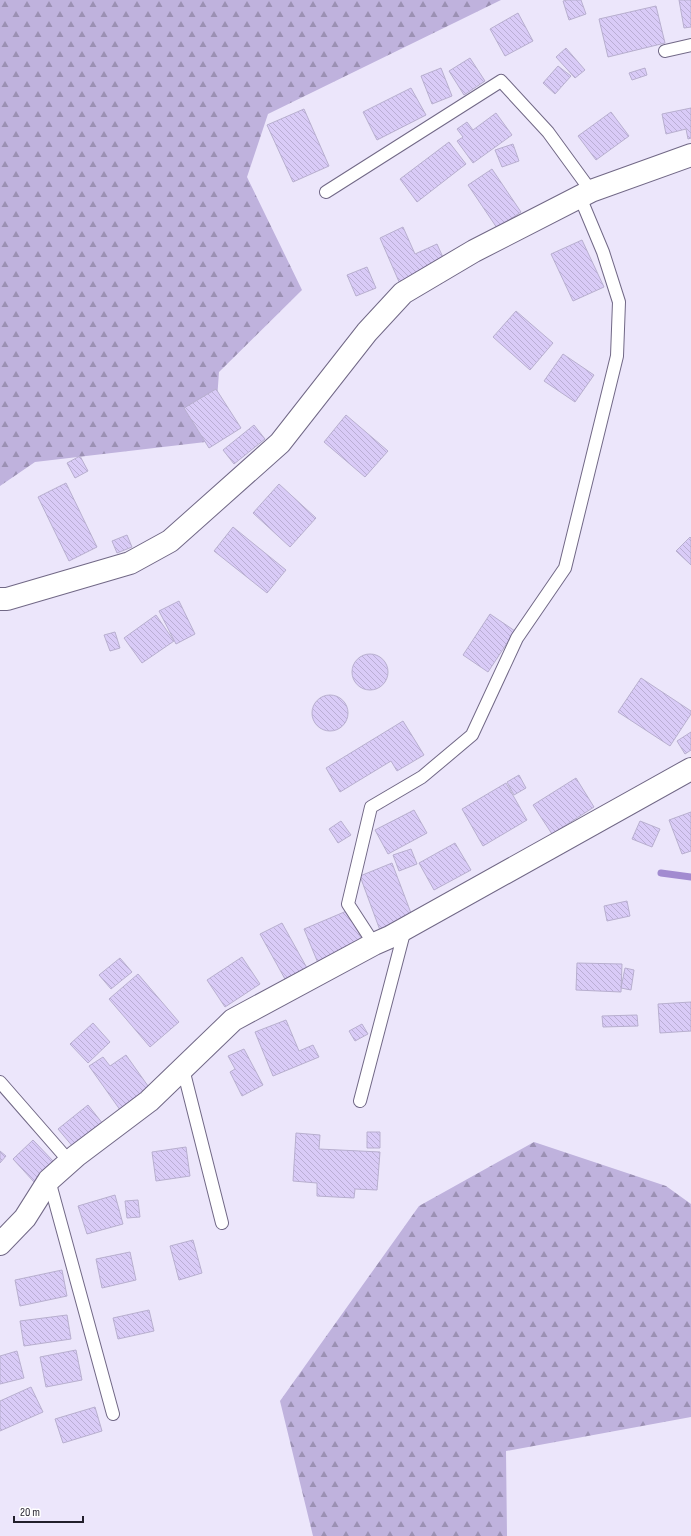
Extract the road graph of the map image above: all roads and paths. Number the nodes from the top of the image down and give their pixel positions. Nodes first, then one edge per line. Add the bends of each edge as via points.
1 (691, 44) edge
2 (665, 51) dead end
3 (691, 155) edge
4 (326, 192) dead end
5 (586, 194) junction
6 (0, 599) edge
7 (691, 769) edge
8 (405, 928) junction
9 (374, 944) junction
10 (183, 1069) junction
11 (0, 1082) edge
12 (360, 1101) dead end
13 (69, 1162) junction
14 (49, 1180) junction
15 (222, 1223) dead end
16 (0, 1244) edge
17 (113, 1414) dead end

1 - 2 lane
3 - 5 street
4 - 5 lane via 501,81 548,132
5 - 6 street via 474,251 403,293 367,332 280,443 170,541 130,563
5 - 9 lane via 619,302 617,356 566,568 517,638 472,735 422,778 371,807 348,904
7 - 8 street
8 - 9 street
8 - 12 lane
9 - 10 street via 233,1020
10 - 13 street via 149,1101
10 - 15 lane
11 - 13 lane
13 - 14 street
14 - 16 street via 25,1218
14 - 17 lane

